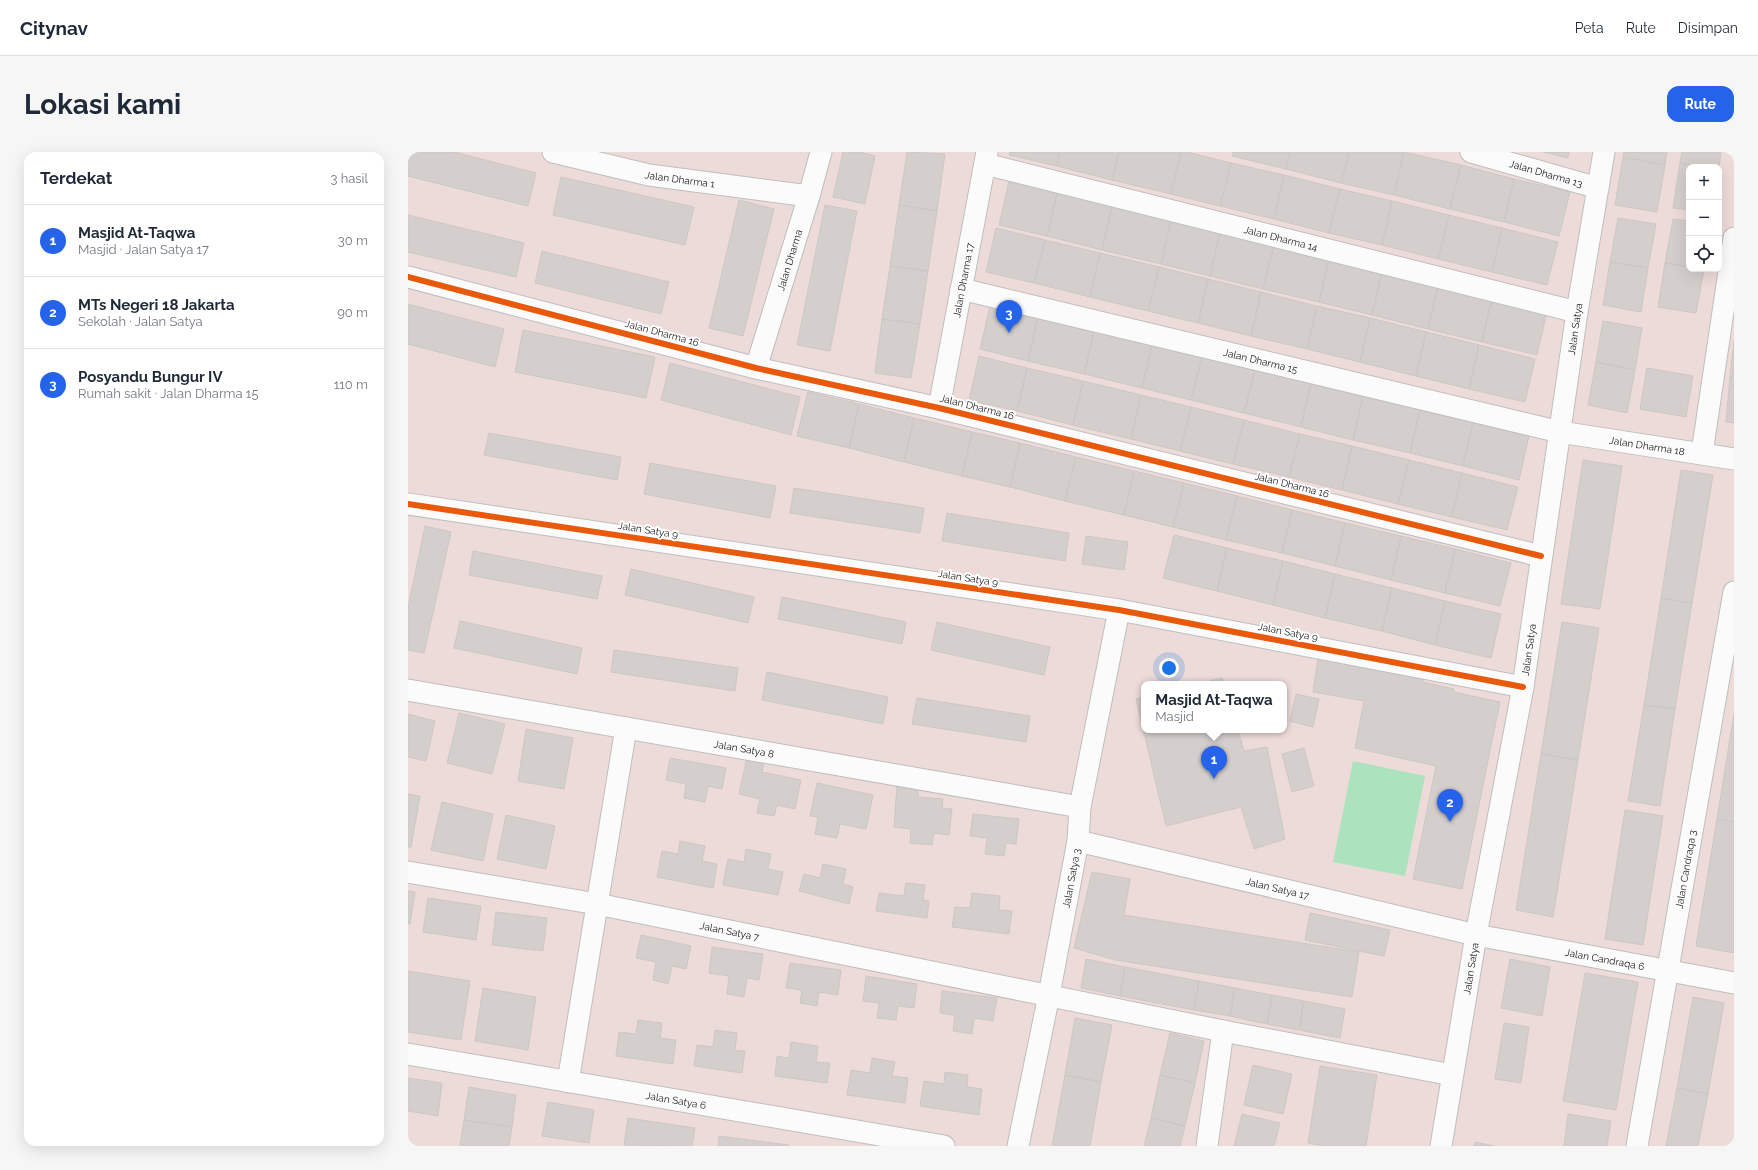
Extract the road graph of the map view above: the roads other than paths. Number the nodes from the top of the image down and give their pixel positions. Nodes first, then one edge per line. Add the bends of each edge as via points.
1 (553, 152) edge
2 (821, 152) edge
3 (1471, 152) edge
4 (1604, 152) edge
5 (986, 158) edge
6 (1598, 188) junction
7 (809, 196) junction
8 (1734, 238) edge
9 (408, 277) edge
10 (961, 289) junction
11 (1577, 312) junction
12 (756, 368) junction
13 (939, 408) junction
14 (1560, 432) junction
15 (1702, 453) junction
16 (1734, 459) edge
17 (408, 504) edge
18 (1541, 556) junction
19 (1734, 592) edge
20 (1118, 610) junction
21 (1523, 687) junction
22 (408, 690) edge
23 (626, 728) junction
24 (1080, 807) junction
25 (1078, 841) junction
26 (408, 872) edge
27 (597, 904) junction
28 (1476, 935) junction
29 (1668, 971) junction
30 (1734, 983) edge
31 (1050, 995) junction
32 (1224, 1031) junction
33 (408, 1054) edge
34 (1452, 1076) junction
35 (568, 1082) junction
36 (944, 1146) edge
37 (1018, 1146) edge
38 (1207, 1146) edge
39 (1441, 1146) edge
40 (1637, 1146) edge

1 - 7 street, Jalan Dharma 1 via 649,175
2 - 7 street, Jalan Dharma
3 - 6 street, Jalan Dharma 13
4 - 6 street, Jalan Satya
5 - 10 street, Jalan Dharma 17
5 - 11 street, Jalan Dharma 14
6 - 11 street, Jalan Satya
7 - 12 street, Jalan Dharma
8 - 15 street
9 - 12 street, Jalan Dharma 16
10 - 13 street, Jalan Dharma 17
10 - 14 street, Jalan Dharma 15
11 - 14 street, Jalan Satya
12 - 13 street, Jalan Dharma 16
13 - 18 street, Jalan Dharma 16
14 - 15 street, Jalan Dharma 18
14 - 18 street, Jalan Satya
15 - 16 street, Jalan Dharma 18
17 - 20 street, Jalan Satya 9
18 - 21 street, Jalan Satya
19 - 29 street, Jalan Candraqa 3
20 - 21 street, Jalan Satya 9
20 - 24 street, Jalan Satya 3
21 - 28 street, Jalan Satya
22 - 23 street, Jalan Satya 8
23 - 24 street, Jalan Satya 8
23 - 27 street
24 - 25 street, Jalan Satya 3
25 - 28 street, Jalan Satya 17
25 - 31 street, Jalan Satya 3
26 - 27 street, Jalan Satya 7
27 - 31 street, Jalan Satya 7
27 - 35 street
28 - 29 street, Jalan Candraqa 6
28 - 34 street, Jalan Satya
29 - 30 street, Jalan Candraqa 6
29 - 40 street, Jalan Candraqa 3
31 - 32 street, Jalan Satya 7
31 - 37 street, Jalan Satya 3
32 - 34 street, Jalan Satya 7
32 - 38 street
33 - 35 street, Jalan Satya 6
34 - 39 street, Jalan Satya
35 - 36 street, Jalan Satya 6

